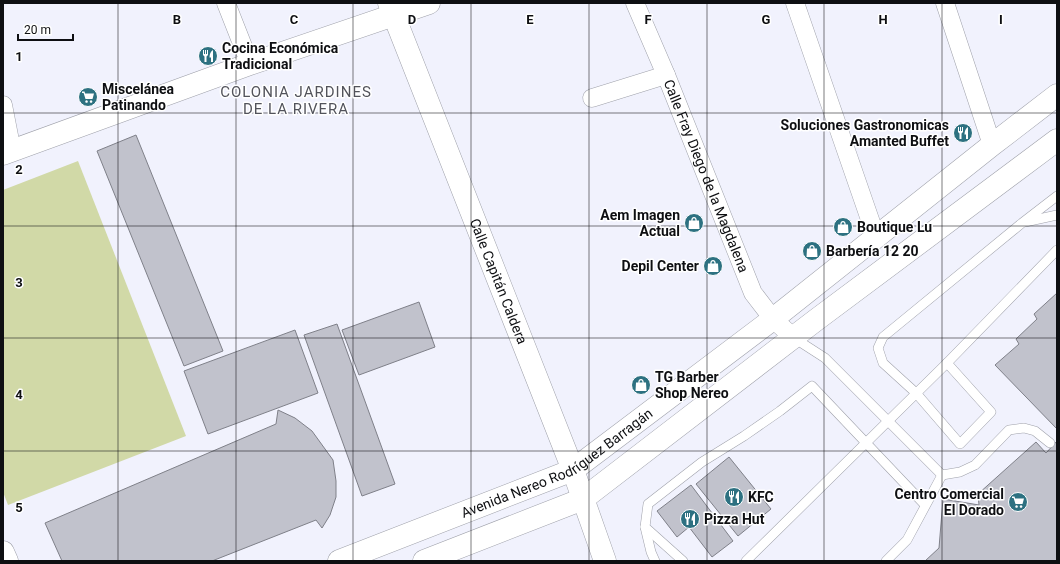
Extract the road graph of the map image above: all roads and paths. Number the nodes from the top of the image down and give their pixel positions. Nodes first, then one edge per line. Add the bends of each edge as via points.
1 (226, 3) edge
2 (429, 3) edge
3 (635, 3) edge
4 (795, 3) edge
5 (945, 3) edge
6 (391, 9) edge
7 (250, 64) junction
8 (666, 75) junction
9 (1057, 95) edge
10 (592, 98) dead end
11 (3, 105) edge
12 (1057, 140) edge
13 (992, 145) junction
14 (8, 152) edge
15 (1057, 196) edge
16 (1057, 215) edge
17 (1022, 223) junction
18 (876, 237) junction
19 (1057, 250) edge
20 (1057, 254) edge
21 (1048, 260) junction
22 (773, 319) junction
23 (794, 338) junction
24 (947, 363) junction
25 (916, 393) junction
26 (888, 421) junction
27 (866, 443) junction
28 (1050, 443) dead end
29 (573, 470) junction
30 (942, 475) junction
31 (583, 499) junction
32 (925, 505) junction
33 (645, 528) junction
34 (3, 552) edge
35 (7, 561) edge
36 (339, 561) edge
37 (424, 561) edge
38 (605, 561) edge
39 (655, 561) edge
40 (683, 561) edge
41 (746, 561) edge
42 (886, 561) edge

1 - 7 street
2 - 6 street
3 - 8 street, Calle Fray Diego de la Magdalena
4 - 18 street
5 - 13 street
6 - 7 street
6 - 29 street, Calle Capitán Caldera
7 - 14 street
8 - 10 street
8 - 22 street, Calle Fray Diego de la Magdalena via 753,293
9 - 13 street, Avenida Nereo Rodríguez Barragán
11 - 14 street
12 - 23 street
13 - 18 street, Avenida Nereo Rodríguez Barragán
15 - 17 lane
16 - 17 lane
17 - 25 lane via 883,337 878,348 883,362
18 - 22 street, Avenida Nereo Rodríguez Barragán
19 - 21 lane
20 - 21 lane
21 - 24 lane
22 - 23 street, Calle Fray Diego de la Magdalena
22 - 29 street, Avenida Nereo Rodríguez Barragán
23 - 26 lane via 825,358
23 - 31 street
24 - 25 lane
24 - 25 lane via 991,412 960,444
25 - 26 lane
26 - 27 lane
26 - 30 lane
27 - 32 lane
27 - 33 lane via 812,386 744,436 702,462 648,504
27 - 41 lane
28 - 30 lane via 1036,431 1024,428 1009,430 975,466
29 - 31 street, Calle Capitán Caldera
29 - 36 street, Avenida Nereo Rodríguez Barragán
30 - 32 lane
31 - 37 street
31 - 38 street, Calle Capitán Caldera
32 - 42 lane via 907,540
33 - 39 lane
33 - 40 lane
34 - 35 street

